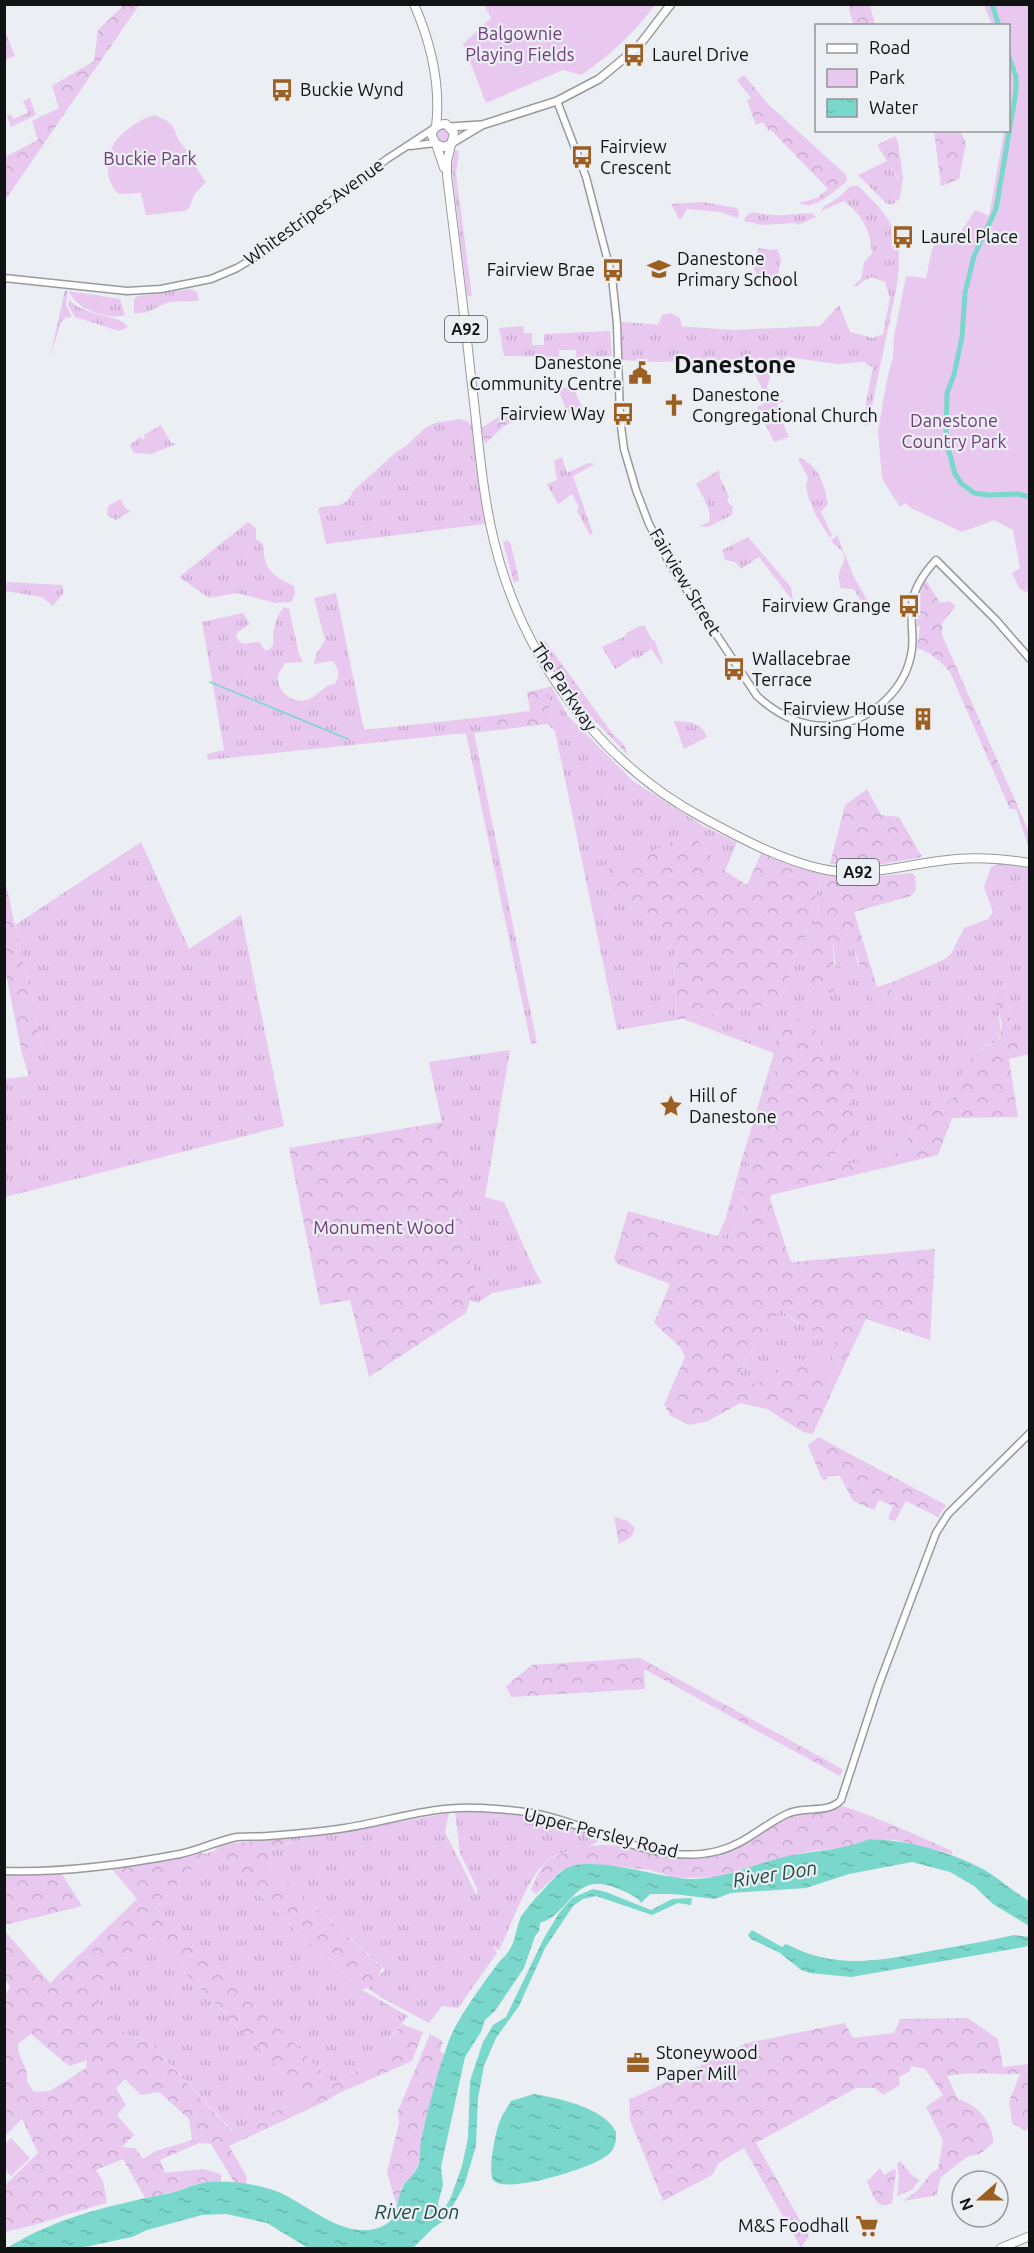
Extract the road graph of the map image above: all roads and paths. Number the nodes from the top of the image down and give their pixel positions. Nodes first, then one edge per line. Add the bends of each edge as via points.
1 (414, 4) edge
2 (671, 4) edge
3 (557, 101) junction
4 (438, 103) junction
5 (482, 125) junction
6 (450, 126) junction
7 (435, 128) junction
8 (435, 143) junction
9 (452, 143) junction
10 (410, 146) junction
11 (447, 175) junction
12 (4, 278) edge
13 (1029, 659) edge
14 (1029, 863) edge
15 (1029, 1433) edge
16 (4, 1871) edge
17 (1029, 2236) edge
18 (1001, 2248) edge

1 - 4 main road, A92 via 429,47
2 - 3 main road via 650,34 618,65
3 - 5 main road
3 - 13 street, Fairview Street via 586,177 612,277 620,418 636,490 671,566 757,696 777,712 820,726 851,721 875,709 902,680 912,650 913,598 936,560
4 - 6 main road, A92
4 - 7 main road, A92
5 - 6 main road
5 - 9 main road
6 - 7 main road via 442,124
6 - 9 main road, A92 via 454,132
7 - 8 main road, A92
7 - 10 street, Whitestripes Avenue
8 - 9 main road via 444,147
8 - 10 street, Whitestripes Avenue
8 - 11 main road, The Parkway / A92
9 - 11 main road, The Parkway / A92
10 - 12 street, Whitestripes Avenue via 262,253 211,279 127,291
11 - 14 main road, The Parkway / A92 via 493,539 526,628 550,672 592,731 645,780 691,812 764,849 809,866 854,872 939,860 978,858
15 - 16 street, Upper Persley Road via 948,1514 936,1533 878,1687 841,1800 830,1807 789,1813 741,1843 698,1854 651,1849 538,1814 460,1807 344,1828 239,1837 183,1854 119,1864 51,1872
17 - 18 main road

